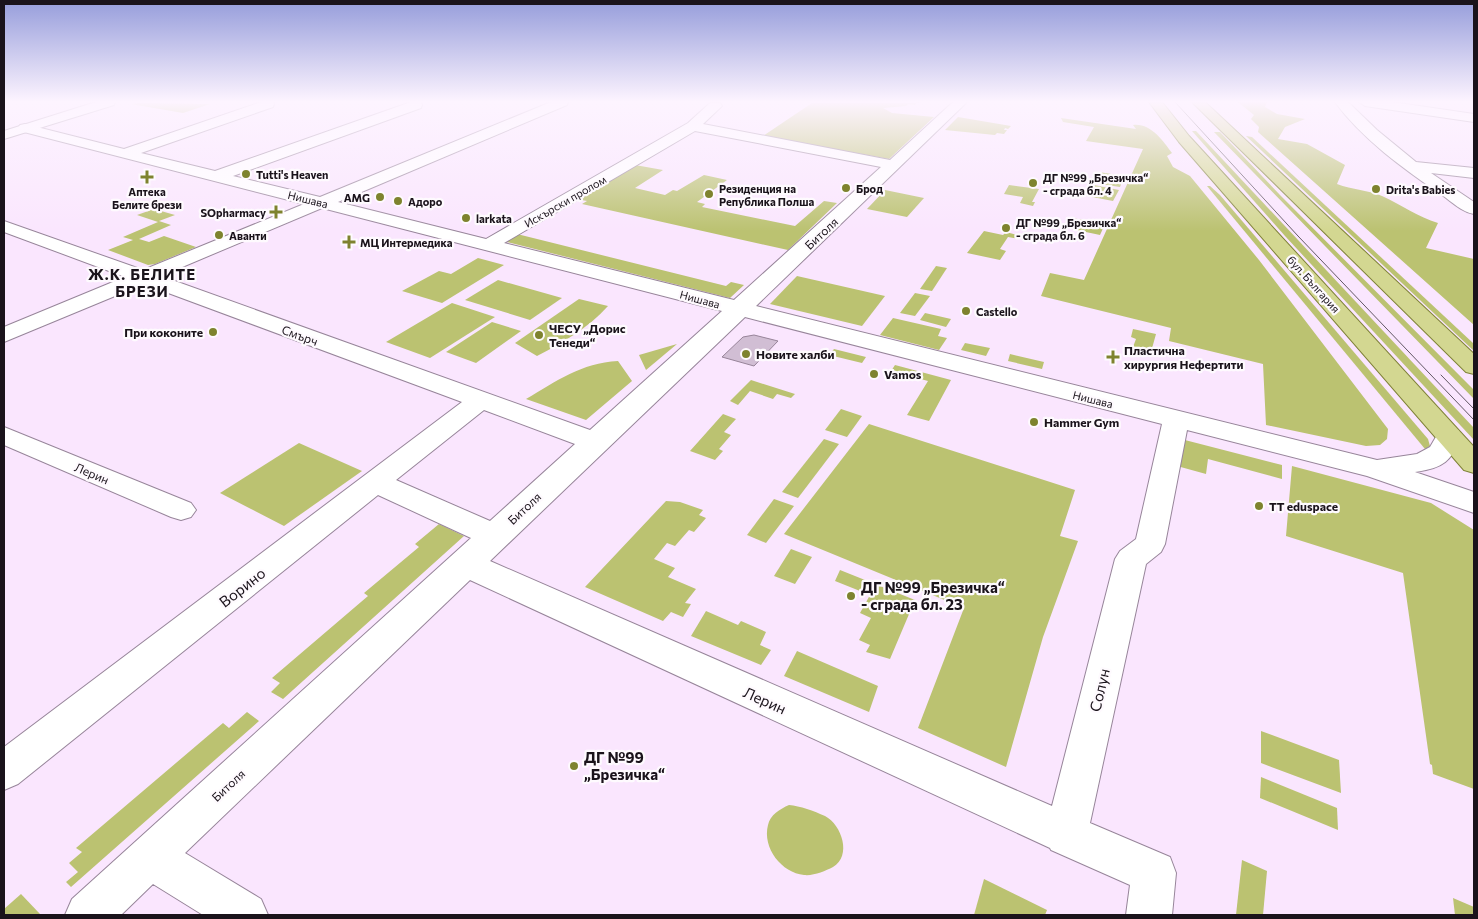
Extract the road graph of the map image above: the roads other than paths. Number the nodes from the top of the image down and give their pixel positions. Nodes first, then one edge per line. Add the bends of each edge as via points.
1 (93, 145) edge
2 (150, 145) edge
3 (304, 145) edge
4 (460, 145) edge
5 (660, 145) edge
6 (787, 145) edge
7 (915, 145) edge
8 (1189, 145) edge
9 (1243, 145) edge
10 (1385, 145) edge
11 (126, 153) junction
12 (893, 166) junction
13 (1410, 166) junction
14 (1474, 173) edge
15 (217, 176) junction
16 (322, 203) junction
17 (1474, 209) edge
18 (4, 226) edge
19 (488, 245) junction
20 (142, 278) junction
21 (739, 309) junction
22 (4, 335) edge
23 (1474, 367) edge
24 (481, 400) junction
25 (1176, 420) junction
26 (4, 434) edge
27 (1449, 436) junction
28 (596, 442) junction
29 (1474, 464) edge
30 (1375, 469) junction
31 (377, 483) junction
32 (1474, 503) edge
33 (181, 510) dead end
34 (495, 536) junction
35 (465, 564) junction
36 (4, 771) edge
37 (1066, 835) junction
38 (150, 857) junction
39 (88, 915) edge
40 (245, 915) edge
41 (1150, 915) edge

1 - 11 street, Нишава
2 - 11 street
3 - 15 street
4 - 16 street
5 - 19 street, Искърски пролом
6 - 12 street
7 - 12 street, Битоля
8 - 27 main road, бул. България
9 - 23 main road
10 - 13 street
11 - 15 street, Нишава
12 - 21 street, Битоля
13 - 14 street
13 - 17 street
15 - 16 street, Нишава
16 - 19 street, Нишава
16 - 20 street
18 - 20 street, Смърч
19 - 21 street, Нишава
20 - 22 street
20 - 24 street, Смърч
21 - 25 street, Нишава
21 - 28 street, Битоля
24 - 28 street, Смърч
24 - 31 street, Ворино
25 - 30 street, Нишава
25 - 37 street, Солун via 1150,544 1132,558
26 - 33 street, Лерин
27 - 29 main road, бул. България
27 - 30 street, Нишава via 1441,453 1424,462
28 - 34 street, Битоля
30 - 32 street, Нишава
31 - 34 street
31 - 36 street, Ворино
34 - 35 street, Битоля
35 - 37 street, Лерин
35 - 38 street, Битоля
37 - 41 street via 1154,873
38 - 39 street, Битоля
38 - 40 street

